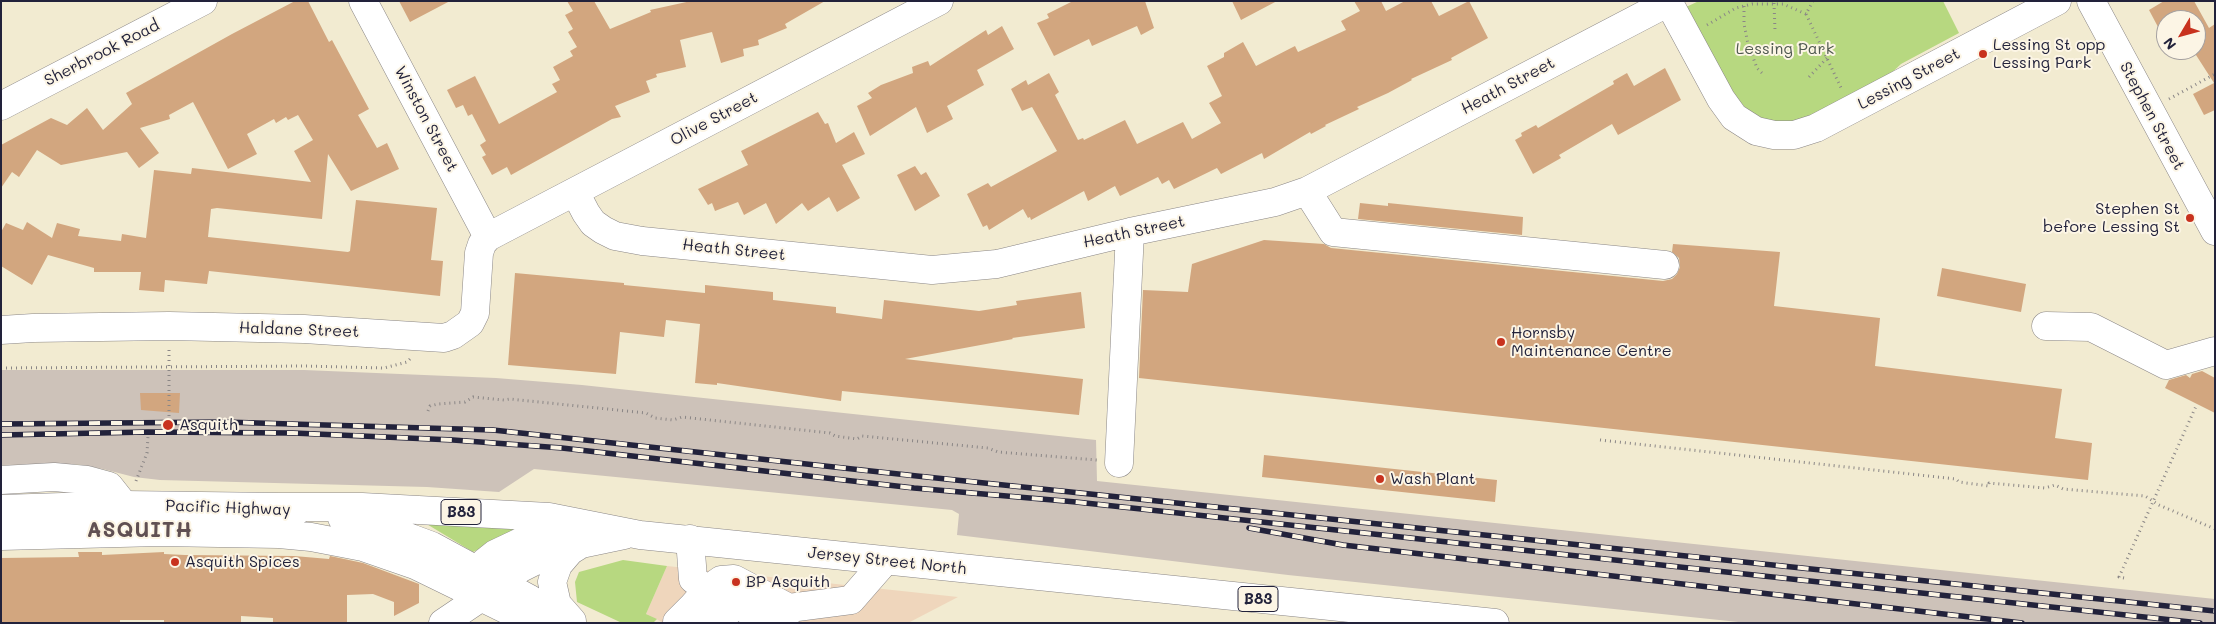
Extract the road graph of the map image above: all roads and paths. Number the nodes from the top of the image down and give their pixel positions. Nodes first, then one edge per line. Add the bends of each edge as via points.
1 (203, 1) edge
2 (363, 1) edge
3 (939, 1) edge
4 (1669, 1) edge
5 (1813, 1) edge
6 (2057, 1) edge
7 (2091, 1) edge
8 (1774, 3) junction
9 (1744, 6) junction
10 (1806, 14) junction
11 (1775, 31) dead end
12 (1687, 36) junction
13 (1827, 58) junction
14 (2215, 74) edge
15 (1764, 75) dead end
16 (1809, 77) dead end
17 (1, 106) edge
18 (1850, 110) junction
19 (2148, 110) junction
20 (1307, 191) junction
21 (575, 192) junction
22 (2215, 231) edge
23 (1130, 232) junction
24 (488, 237) junction
25 (1665, 265) dead end
26 (1, 311) edge
27 (169, 326) junction
28 (2046, 326) dead end
29 (33, 328) junction
30 (1, 330) edge
31 (2215, 351) edge
32 (416, 353) dead end
33 (168, 366) junction
34 (1, 368) edge
35 (2197, 404) dead end
36 (428, 411) dead end
37 (168, 416) dead end
38 (148, 436) dead end
39 (1600, 440) dead end
40 (1119, 463) joint
41 (1, 480) edge
42 (136, 481) dead end
43 (2153, 500) junction
44 (124, 505) junction
45 (279, 507) junction
46 (1, 509) edge
47 (2215, 529) edge
48 (126, 532) junction
49 (591, 535) junction
50 (1, 536) edge
51 (690, 539) junction
52 (885, 561) junction
53 (2124, 578) dead end
54 (472, 596) edge
55 (686, 613) edge
56 (782, 618) edge
57 (534, 623) edge
58 (569, 623) edge
59 (573, 623) edge
60 (724, 623) edge
61 (1495, 623) edge

1 - 17 street, Sherbrook Road
2 - 24 street, Winston Street
3 - 21 street, Olive Street
4 - 12 street
4 - 20 street, Heath Street
5 - 10 path
6 - 18 street, Lessing Street
7 - 19 street, Stephen Street
8 - 9 path
8 - 10 path
8 - 11 path
9 - 12 path
9 - 15 path via 1748,44 1757,68
10 - 13 path
12 - 18 street, Lessing Street via 1734,117 1756,131 1794,135 1816,128
13 - 16 path
13 - 18 path
14 - 19 path
19 - 22 street, Stephen Street
20 - 23 street, Heath Street via 1275,202
20 - 25 street via 1334,232
21 - 23 street, Heath Street via 593,223 615,236 932,270 997,264
21 - 24 street, Olive Street
23 - 40 street
24 - 27 street, Haldane Street via 479,253 475,313 462,330 444,338 304,329
26 - 29 street, Haldane Street
27 - 29 street, Haldane Street
27 - 33 path
28 - 31 street via 2091,327 2166,365
29 - 30 street, Haldane Street
32 - 33 path via 407,362 384,368
33 - 34 path
33 - 37 path
35 - 43 path
36 - 40 path via 430,406 466,402 473,397 510,399 646,414 673,420 682,418 830,433 850,438 872,437
38 - 42 path via 147,453
39 - 43 path via 1956,479 1989,486 1989,483 2045,488 2055,485 2062,489 2145,496
41 - 44 street via 54,477 87,480 109,486
43 - 47 path
43 - 53 path via 2119,577
44 - 45 street, Pacific Highway / B83
44 - 46 street, Pacific Highway / B83
44 - 48 street
45 - 49 street, Jersey Street North / B83 via 362,507 523,515 565,519
45 - 54 street, Pacific Highway / B83 via 386,529 432,546
48 - 50 street, Pacific Highway
48 - 54 street, Pacific Highway via 311,537 388,555 441,577
49 - 51 street, Jersey Street North / B83
49 - 54 street, B83 via 575,526 524,539 485,562
49 - 59 street via 563,558 554,571 552,582 557,604
51 - 52 street, Jersey Street North / B83
51 - 55 street via 693,579
52 - 56 street via 851,600
52 - 61 street, Jersey Street North / B83
54 - 57 street
54 - 58 street
55 - 56 street
55 - 60 street

